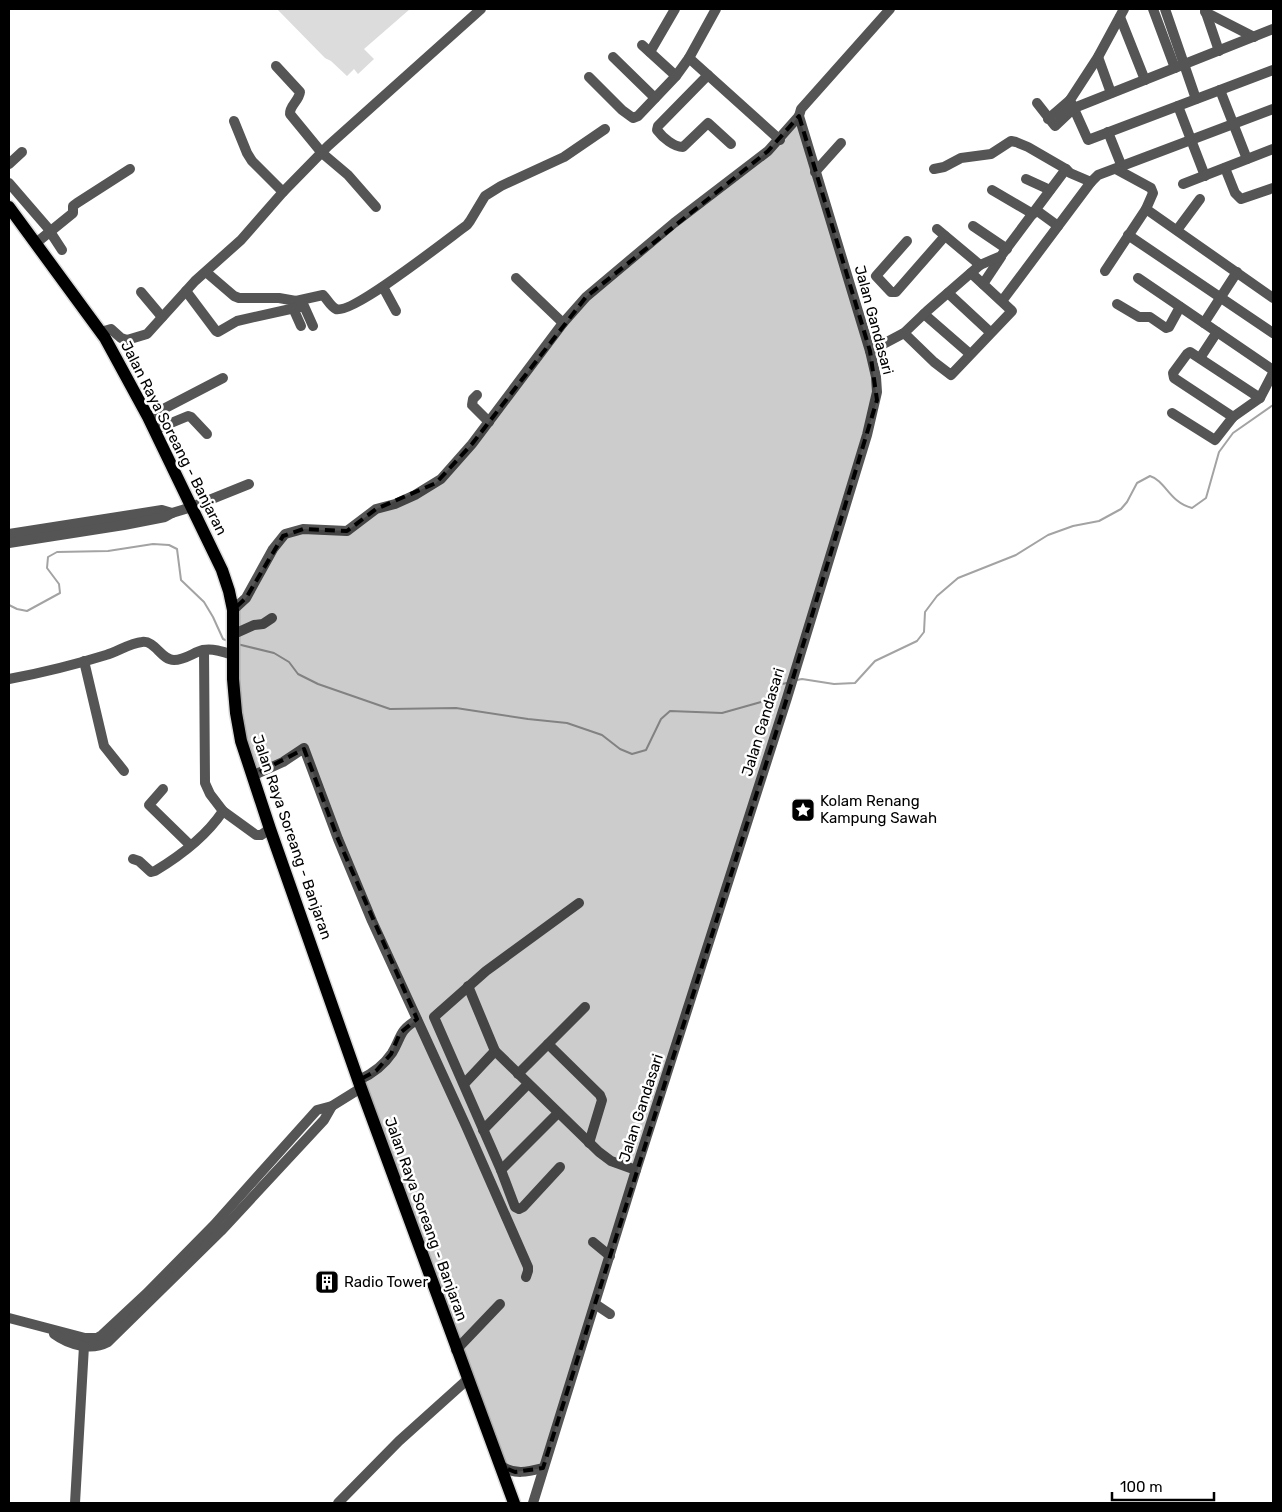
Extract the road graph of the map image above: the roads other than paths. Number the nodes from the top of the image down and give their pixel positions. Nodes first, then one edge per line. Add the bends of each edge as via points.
1 (481, 9) edge
2 (675, 9) edge
3 (716, 9) edge
4 (890, 9) edge
5 (1153, 9) edge
6 (1165, 9) edge
7 (1205, 10) edge
8 (1122, 13) edge
9 (1273, 29) edge
10 (1254, 37) junction
11 (1219, 51) junction
12 (613, 57) dead end
13 (1098, 57) junction
14 (689, 58) junction
15 (276, 66) dead end
16 (1180, 66) junction
17 (1273, 70) edge
18 (708, 75) junction
19 (676, 76) junction
20 (589, 77) dead end
21 (1145, 80) junction
22 (1220, 90) junction
23 (1111, 93) junction
24 (655, 98) junction
25 (1196, 99) junction
26 (1037, 103) dead end
27 (1072, 104) junction
28 (1178, 106) junction
29 (1273, 109) edge
30 (799, 116) junction
31 (1062, 118) junction
32 (1048, 119) junction
33 (234, 120) dead end
34 (1233, 124) junction
35 (605, 128) dead end
36 (1084, 130) junction
37 (1108, 132) junction
38 (780, 140) junction
39 (1191, 140) junction
40 (841, 143) dead end
41 (731, 144) dead end
42 (1273, 149) edge
43 (22, 152) dead end
44 (322, 153) junction
45 (1247, 160) junction
46 (9, 164) edge
47 (1119, 168) junction
48 (1225, 168) junction
49 (130, 169) dead end
50 (934, 169) dead end
51 (1066, 169) junction
52 (814, 172) junction
53 (1205, 176) junction
54 (1026, 179) dead end
55 (1091, 182) junction
56 (9, 183) edge
57 (1183, 184) dead end
58 (1273, 188) edge
59 (992, 190) dead end
60 (1050, 190) junction
61 (283, 192) junction
62 (1200, 199) dead end
63 (376, 206) dead end
64 (9, 207) edge
65 (1146, 209) junction
66 (1035, 212) junction
67 (973, 226) dead end
68 (1058, 226) junction
69 (937, 229) dead end
70 (1177, 230) junction
71 (50, 233) junction
72 (1128, 235) junction
73 (946, 236) junction
74 (907, 241) dead end
75 (36, 243) junction
76 (62, 250) dead end
77 (1004, 253) junction
78 (980, 265) junction
79 (1105, 270) dead end
80 (206, 272) junction
81 (1237, 272) junction
82 (971, 273) junction
83 (516, 278) dead end
84 (1138, 278) dead end
85 (984, 284) junction
86 (383, 287) junction
87 (186, 291) junction
88 (141, 292) dead end
89 (948, 293) junction
90 (1221, 298) junction
91 (1273, 298) edge
92 (1002, 301) junction
93 (1117, 304) dead end
94 (1180, 307) junction
95 (293, 308) junction
96 (396, 311) dead end
97 (924, 314) junction
98 (162, 317) junction
99 (563, 323) junction
100 (1204, 323) junction
101 (301, 326) dead end
102 (313, 326) dead end
103 (101, 332) junction
104 (990, 332) junction
105 (1217, 332) junction
106 (904, 333) junction
107 (1273, 333) edge
108 (870, 352) junction
109 (970, 354) junction
110 (1200, 358) junction
111 (1273, 372) edge
112 (223, 378) dead end
113 (477, 395) dead end
114 (1260, 398) junction
115 (1172, 413) dead end
116 (148, 417) junction
117 (1233, 418) junction
118 (489, 422) junction
119 (154, 430) junction
120 (207, 434) dead end
121 (250, 484) dead end
122 (192, 507) junction
123 (14, 538) edge
124 (233, 610) junction
125 (272, 618) dead end
126 (234, 643) junction
127 (204, 650) junction
128 (84, 661) junction
129 (9, 679) edge
130 (124, 771) dead end
131 (252, 776) junction
132 (163, 789) dead end
133 (223, 811) junction
134 (270, 829) junction
135 (190, 845) junction
136 (133, 859) dead end
137 (580, 903) dead end
138 (468, 986) junction
139 (585, 1006) dead end
140 (417, 1020) junction
141 (548, 1044) junction
142 (495, 1051) junction
143 (518, 1074) junction
144 (360, 1084) junction
145 (464, 1084) junction
146 (528, 1084) junction
147 (558, 1113) junction
148 (484, 1130) junction
149 (589, 1143) junction
150 (560, 1168) dead end
151 (501, 1170) junction
152 (636, 1170) junction
153 (593, 1242) dead end
154 (610, 1256) junction
155 (526, 1278) dead end
156 (148, 1297) junction
157 (500, 1304) dead end
158 (595, 1304) junction
159 (610, 1314) dead end
160 (9, 1318) edge
161 (49, 1328) junction
162 (84, 1346) junction
163 (456, 1350) junction
164 (468, 1379) junction
165 (501, 1466) junction
166 (543, 1468) junction
167 (75, 1503) edge
168 (338, 1503) edge
169 (514, 1503) edge
170 (532, 1503) edge

1 - 44 street
2 - 19 street via 646,48
3 - 14 street
4 - 30 street
5 - 16 street
6 - 16 street
7 - 10 street
7 - 11 street
8 - 13 street
8 - 21 street
9 - 10 street
10 - 11 street
11 - 16 street
12 - 24 street
13 - 23 street
13 - 27 street
14 - 18 street
14 - 19 street
15 - 44 street via 300,92 290,114
16 - 21 street
16 - 25 street
17 - 22 street
18 - 38 street
18 - 41 street via 657,130 680,148 708,124
19 - 24 street
20 - 24 street via 633,118
21 - 23 street
22 - 25 street
22 - 34 street
23 - 27 street
25 - 28 street
26 - 32 street
27 - 31 street
27 - 32 street
27 - 36 street
28 - 37 street
28 - 39 street
29 - 34 street
30 - 38 street
30 - 52 street, Jalan Gandasari
31 - 32 street via 1054,126
31 - 36 street
33 - 61 street via 247,153
34 - 39 street
34 - 45 street
35 - 86 street via 564,158 485,196 466,225
36 - 37 street via 1089,140
37 - 47 street
38 - 99 street via 592,290
39 - 47 street
39 - 53 street
40 - 52 street
42 - 45 street
43 - 46 street
44 - 61 street
44 - 63 street via 348,175
45 - 48 street
47 - 55 street via 1098,175
47 - 65 street via 1151,188 1153,193
48 - 53 street
48 - 58 street via 1235,193 1241,199
49 - 71 street via 73,206 73,213
50 - 51 street via 961,158 991,154 1011,141
51 - 55 street
51 - 60 street
52 - 108 street, Jalan Gandasari
53 - 57 street
54 - 60 street
55 - 68 street
56 - 71 street
59 - 66 street
60 - 66 street
61 - 80 street via 241,240
62 - 70 street
64 - 75 main road, Jalan Raya Soreang - Banjaran
65 - 70 street
65 - 72 street
66 - 68 street
66 - 77 street
67 - 77 street
68 - 92 street
69 - 73 street
70 - 81 street
71 - 75 street
71 - 76 street
72 - 79 street
72 - 90 street
73 - 74 street via 896,292 891,292 876,276
73 - 78 street
75 - 103 main road, Jalan Raya Soreang - Banjaran
77 - 78 street
77 - 85 street
78 - 82 street
80 - 86 street via 239,298 292,301 322,295 337,309 343,309
80 - 87 street
81 - 90 street
81 - 91 street
82 - 85 street
82 - 89 street
83 - 99 street
84 - 94 street
85 - 92 street
86 - 96 street
87 - 95 street via 218,332 237,321
87 - 98 street
88 - 98 street
89 - 97 street
89 - 104 street
90 - 100 street
90 - 107 street
92 - 104 street via 1012,311
93 - 94 street via 1138,317 1150,317 1166,328
94 - 100 street
95 - 101 street
95 - 102 street via 305,306
97 - 106 street
97 - 109 street
98 - 103 street via 147,334 129,340 111,329
99 - 118 street
100 - 105 street
103 - 116 main road, Jalan Raya Soreang - Banjaran
104 - 109 street
105 - 110 street
105 - 111 street
106 - 108 street
106 - 109 street via 950,376
108 - 152 street, Jalan Gandasari via 876,377 876,400 867,435 787,698
110 - 114 street
110 - 117 street via 1190,352 1187,354 1173,373 1174,378
111 - 114 street
112 - 116 street
113 - 118 street via 472,405
114 - 117 street
115 - 117 street via 1214,441
116 - 119 main road, Jalan Raya Soreang - Banjaran
118 - 124 street via 441,479 415,495 376,510 347,531 302,529 285,534 244,601
119 - 120 street via 191,416
119 - 122 main road, Jalan Raya Soreang - Banjaran
121 - 122 street
122 - 123 street via 172,512 165,518 124,526
122 - 124 main road, Jalan Raya Soreang - Banjaran via 222,570
124 - 126 main road, Jalan Raya Soreang - Banjaran
125 - 126 street via 254,625
126 - 127 street
126 - 131 main road, Jalan Raya Soreang - Banjaran via 236,713
127 - 128 street via 173,660 151,644 142,642
127 - 133 street via 205,783
128 - 129 street
128 - 130 street via 104,746
131 - 134 main road, Jalan Raya Soreang - Banjaran
131 - 140 street via 304,748 341,848
132 - 135 street via 150,804
133 - 134 street via 256,835
133 - 135 street
134 - 144 main road, Jalan Raya Soreang - Banjaran
135 - 136 street via 153,872
137 - 138 street
138 - 142 street
138 - 145 street via 434,1016
139 - 141 street
140 - 144 street via 400,1033 391,1054
140 - 155 street via 528,1267
141 - 143 street
141 - 149 street via 600,1095 602,1100
142 - 143 street
142 - 145 street
143 - 146 street
144 - 156 street via 332,1106 317,1110 272,1169
144 - 163 main road, Jalan Raya Soreang - Banjaran
145 - 148 street
146 - 147 street
146 - 148 street
147 - 149 street
147 - 151 street
148 - 151 street
149 - 152 street via 611,1161
150 - 151 street via 519,1209 515,1207
152 - 154 street, Jalan Gandasari
153 - 154 street
154 - 158 street, Jalan Gandasari
156 - 161 street via 97,1338
156 - 162 street via 108,1342
157 - 163 street
158 - 159 street
158 - 166 street, Jalan Gandasari
160 - 161 street
161 - 162 street via 53,1334
162 - 167 street
163 - 164 main road, Jalan Raya Soreang - Banjaran
164 - 165 main road, Jalan Raya Soreang - Banjaran
164 - 168 street
165 - 166 street via 516,1472
165 - 169 main road, Jalan Raya Soreang - Banjaran
166 - 170 street, Jalan Gandasari

